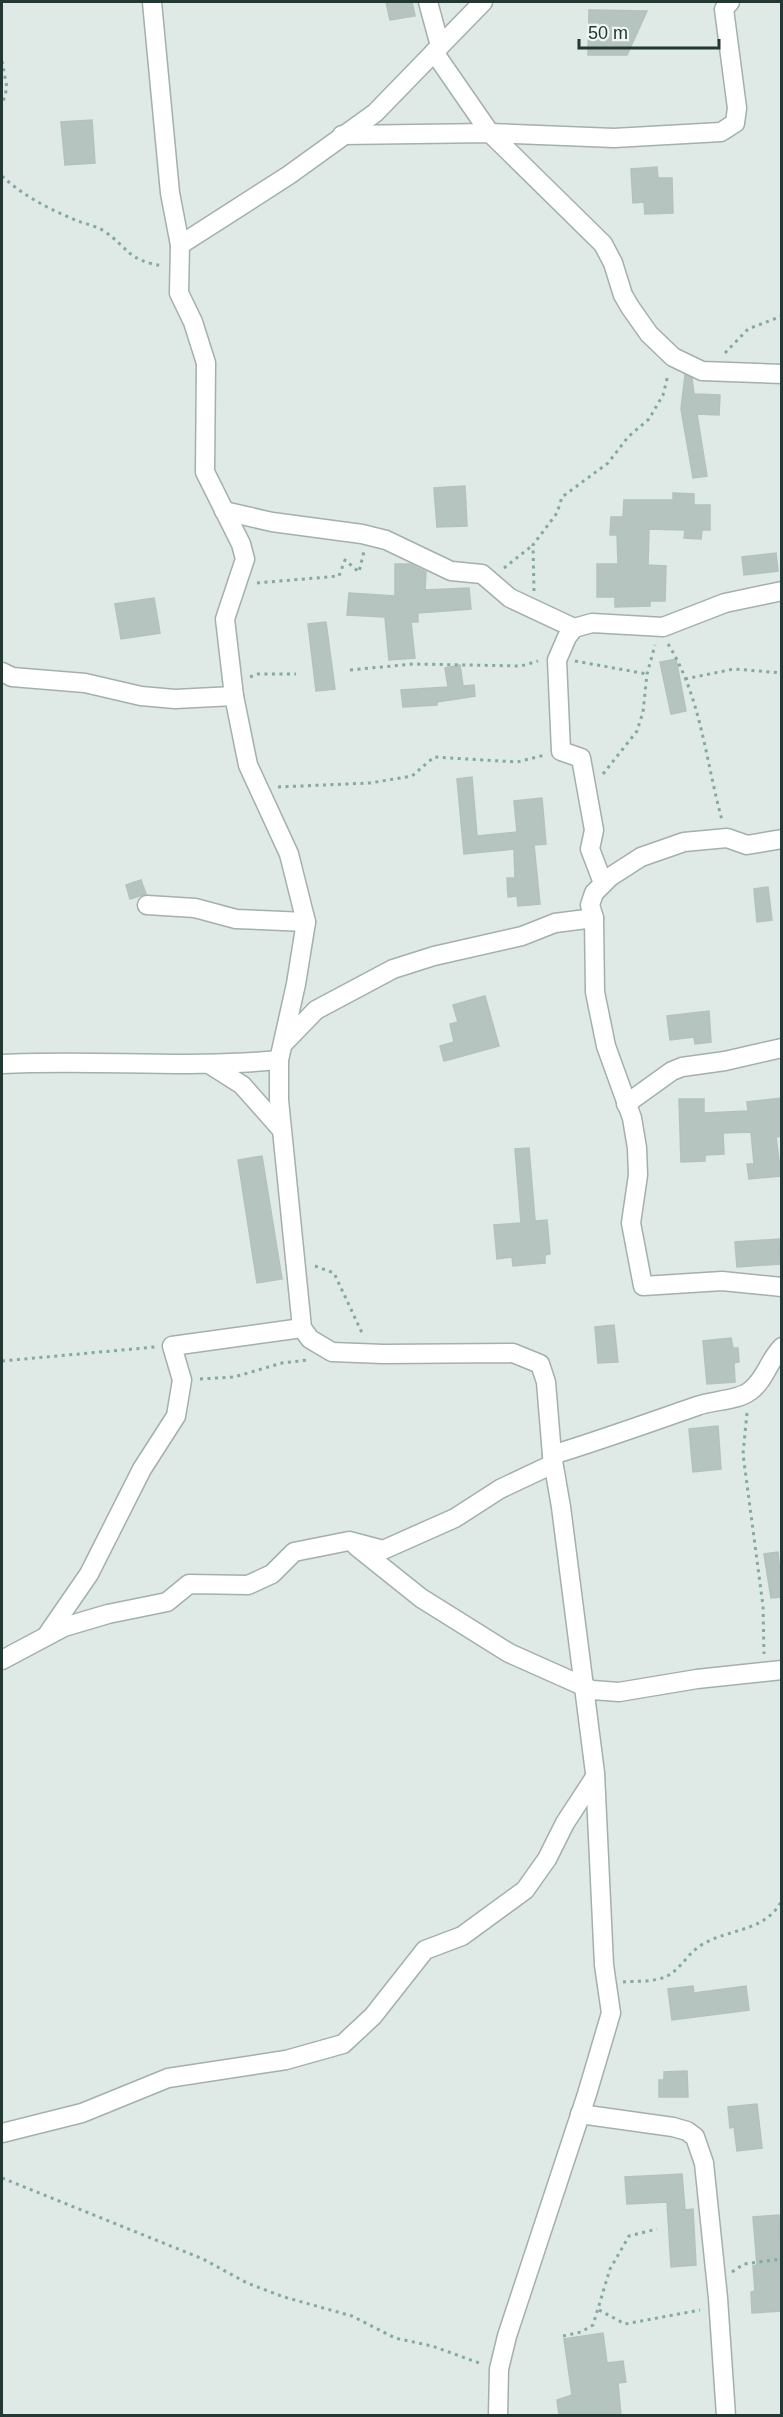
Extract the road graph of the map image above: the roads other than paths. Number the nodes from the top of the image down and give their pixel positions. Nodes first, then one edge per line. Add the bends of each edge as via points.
1 (152, 2) edge
2 (428, 2) edge
3 (483, 2) edge
4 (730, 2) edge
5 (437, 49) junction
6 (490, 133) junction
7 (342, 135) junction
8 (180, 245) junction
9 (780, 377) edge
10 (224, 511) junction
11 (782, 591) edge
12 (574, 628) junction
13 (2, 672) edge
14 (234, 692) junction
15 (782, 839) edge
16 (603, 883) junction
17 (147, 905) dead end
18 (594, 918) junction
19 (306, 922) junction
20 (782, 1048) edge
21 (280, 1053) junction
22 (2, 1064) edge
23 (207, 1064) junction
24 (626, 1104) junction
25 (281, 1129) junction
26 (782, 1287) edge
27 (302, 1328) junction
28 (782, 1347) edge
29 (552, 1460) junction
30 (349, 1541) junction
31 (45, 1638) junction
32 (2, 1659) edge
33 (772, 1672) edge
34 (584, 1687) junction
35 (596, 1777) junction
36 (580, 2114) junction
37 (2, 2133) edge
38 (498, 2415) edge
39 (726, 2415) edge

1 - 8 street via 170,193
2 - 5 street
3 - 5 street
4 - 6 street via 724,9 735,123 721,132 614,138
5 - 6 street
5 - 7 street via 375,113
6 - 7 street
6 - 9 street via 603,244 623,295 639,321 673,357 707,371
7 - 8 street via 289,175
8 - 10 street via 179,293 206,363 205,471
10 - 12 street via 386,540 451,571 482,574 510,598
10 - 14 street via 245,559 228,605 225,631
11 - 12 street via 724,603 661,630 592,623
12 - 16 street via 557,660 561,751 581,758 594,830 590,849
13 - 14 street via 12,677 86,683 141,696 176,699
14 - 19 street via 246,756 289,854
15 - 16 street via 747,844 727,838 704,838 641,857
16 - 18 street via 590,905
17 - 19 street via 195,908 236,919
18 - 21 street via 555,923 522,936 393,969 316,1010
18 - 24 street via 595,992 606,1046
19 - 21 street
20 - 24 street via 682,1067
21 - 23 street via 234,1065
21 - 25 street
22 - 23 street
23 - 25 street via 242,1086
24 - 26 street via 637,1148 638,1175 631,1223 643,1286 722,1281
25 - 27 street
27 - 29 street via 310,1339 332,1352 513,1353 540,1364 546,1382
27 - 31 street via 172,1346 182,1380 176,1416 142,1469 89,1574
28 - 29 street via 771,1358 767,1373 748,1393 698,1405
29 - 30 street via 455,1518 383,1550
29 - 34 street
30 - 31 street via 294,1552 272,1574 248,1585 189,1584 167,1602 108,1614 64,1627
30 - 34 street via 421,1598 508,1653
31 - 32 street
33 - 34 street via 619,1692
34 - 35 street
35 - 36 street via 611,2013
35 - 37 street via 525,1890 462,1936 425,1950 373,2016 343,2044 286,2060 168,2078 82,2113
36 - 38 street via 499,2369
36 - 39 street via 674,2127 695,2137 704,2163

